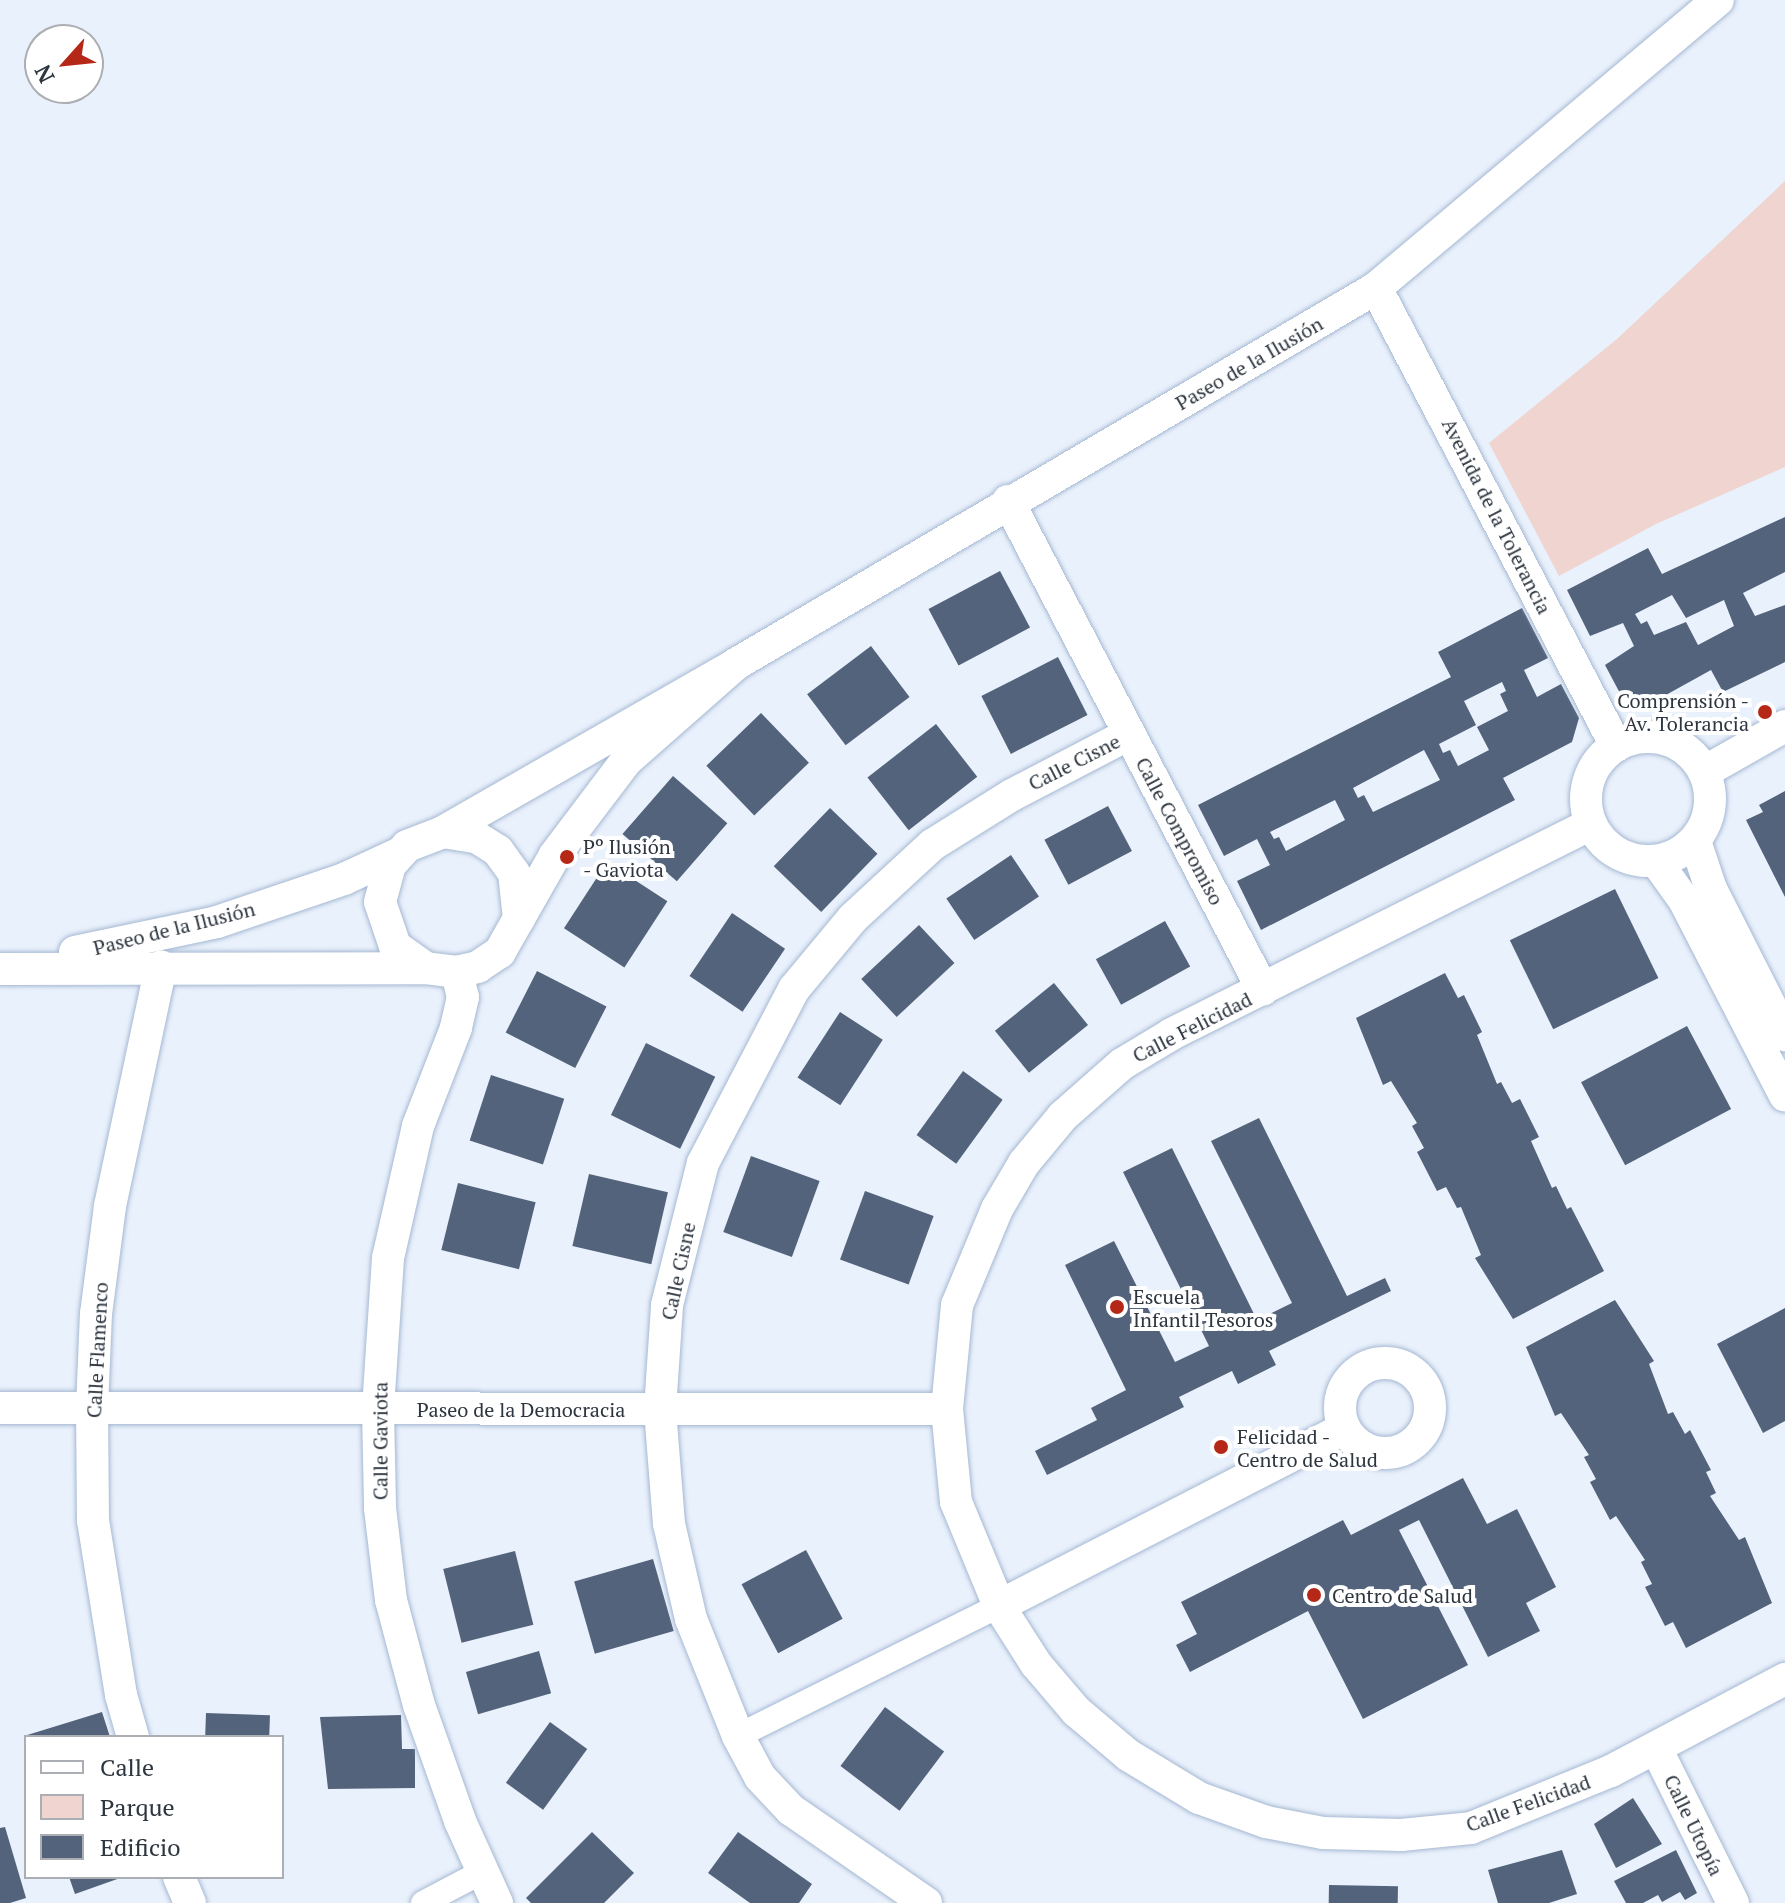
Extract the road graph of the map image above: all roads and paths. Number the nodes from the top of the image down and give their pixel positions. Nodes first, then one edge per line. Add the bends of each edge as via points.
1 (1718, 0) edge
2 (1376, 288) junction
3 (1008, 501) junction
4 (736, 664) junction
5 (1785, 726) edge
6 (1129, 734) junction
7 (1616, 746) junction
8 (1704, 772) junction
9 (1591, 824) junction
10 (443, 832) junction
11 (1695, 841) junction
12 (400, 853) junction
13 (1656, 861) junction
14 (344, 879) junction
15 (519, 919) junction
16 (0, 958) edge
17 (161, 966) junction
18 (426, 968) junction
19 (0, 969) edge
20 (457, 972) junction
21 (1263, 990) junction
22 (1785, 1035) edge
23 (1785, 1096) edge
24 (0, 1408) edge
25 (92, 1408) junction
26 (378, 1409) junction
27 (660, 1409) junction
28 (947, 1409) junction
29 (1344, 1429) dead end
30 (999, 1606) junction
31 (1785, 1679) edge
32 (132, 1735) edge
33 (738, 1736) junction
34 (1656, 1748) junction
35 (480, 1873) junction
36 (180, 1879) edge
37 (190, 1903) edge
38 (423, 1903) edge
39 (497, 1903) edge
40 (926, 1903) edge
41 (1733, 1903) edge

1 - 2 street, Paseo de la Ilusión
2 - 3 street, Paseo de la Ilusión
2 - 7 street, Avenida de la Tolerancia
3 - 4 street, Paseo de la Ilusión
3 - 6 street, Calle Compromiso
4 - 10 street, Paseo de la Ilusión
4 - 15 street, Paseo de la Ilusión via 626,761 555,855
5 - 8 street
6 - 21 street, Calle Compromiso
6 - 27 street, Calle Cisne via 1024,788 932,845 853,918 794,989 703,1163 667,1305
7 - 8 street via 1640,738 1664,739 1688,752
7 - 9 street via 1591,774 1586,800
8 - 11 street via 1711,795 1707,820
9 - 13 street via 1606,845 1627,858
9 - 21 street, Calle Felicidad
10 - 12 street, Paseo de la Ilusión
10 - 15 street via 476,837 498,851 514,873
11 - 13 street
11 - 22 street via 1711,889
12 - 14 street, Paseo de la Ilusión
12 - 18 street, Paseo de la Ilusión via 383,882 382,920 395,946
13 - 23 street via 1684,900
14 - 16 street, Paseo de la Ilusión via 202,925 68,953
14 - 17 street, Paseo de la Ilusión
15 - 20 street, Paseo de la Ilusión via 500,952 478,967
17 - 18 street, Paseo de la Ilusión
17 - 19 street, Paseo de la Ilusión
17 - 25 street, Calle Flamenco via 110,1206 96,1314
18 - 20 street, Paseo de la Ilusión
20 - 26 street, Calle Gaviota via 463,997 418,1126 388,1258
21 - 28 street, Calle Felicidad via 1122,1064 1063,1116 1024,1163 974,1257 957,1305
24 - 25 street, Paseo de la Democracia
25 - 26 street, Paseo de la Democracia
25 - 32 street, Calle Flamenco via 93,1521
26 - 27 street, Paseo de la Democracia
26 - 35 street, Calle Gaviota via 380,1508 391,1600 419,1705
27 - 28 street, Paseo de la Democracia
27 - 33 street, Calle Cisne via 669,1524 688,1605
28 - 30 street, Calle Felicidad via 956,1502
29 - 30 street
30 - 33 street
30 - 34 street, Calle Felicidad via 1036,1664 1076,1711 1128,1755 1199,1798 1266,1822 1401,1835 1471,1828
31 - 34 street, Calle Felicidad
33 - 40 street, Calle Cisne via 760,1777 791,1810
34 - 41 street, Calle Utopía
35 - 38 street
35 - 39 street, Calle Gaviota
36 - 37 street

